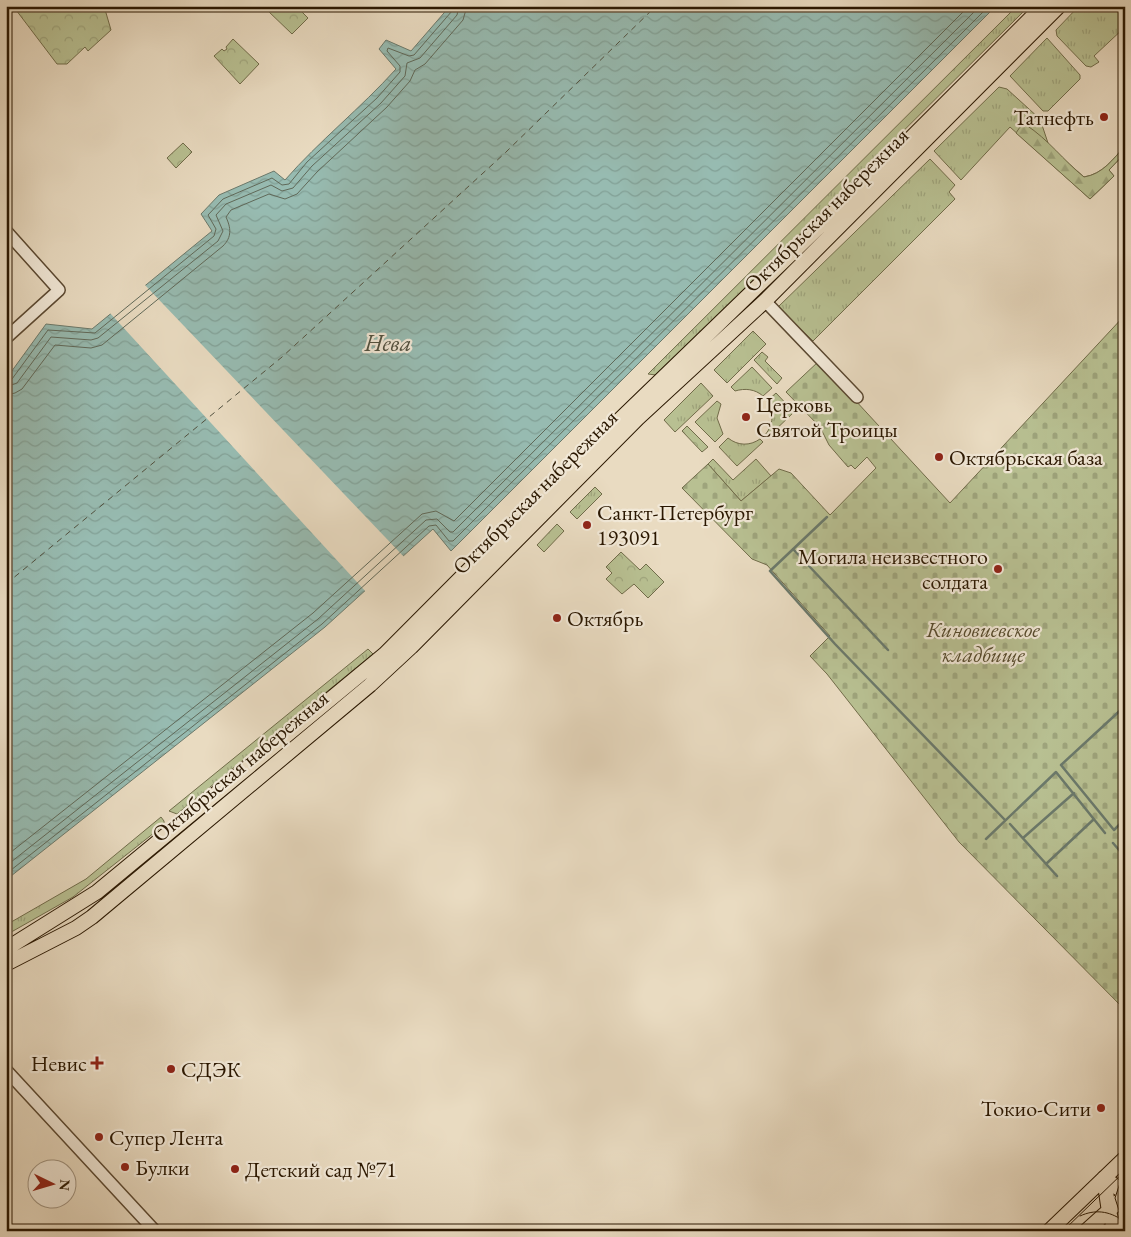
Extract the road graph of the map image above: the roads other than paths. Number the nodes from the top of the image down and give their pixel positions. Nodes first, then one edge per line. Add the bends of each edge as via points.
1 (1043, 6) edge
2 (1058, 6) edge
3 (6, 231) edge
4 (765, 301) junction
5 (6, 338) edge
6 (857, 397) dead end
7 (6, 949) edge
8 (6, 964) edge
9 (6, 1070) edge
10 (1125, 1158) edge
11 (1104, 1178) junction
12 (1125, 1193) edge
13 (1125, 1196) edge
14 (1108, 1212) junction
15 (155, 1231) edge
16 (1049, 1231) edge
17 (1086, 1231) edge
18 (1115, 1231) edge

1 - 7 main road, Октябрьская набережная via 578,460 385,654 97,892
2 - 4 main road, Октябрьская набережная
3 - 5 street via 59,290
4 - 6 street
4 - 8 main road, Октябрьская набережная via 638,418 468,591 370,685 92,917
9 - 15 street
10 - 11 main road
11 - 12 main road
11 - 14 main road
11 - 16 main road
13 - 14 main road
14 - 17 main road
14 - 18 main road

